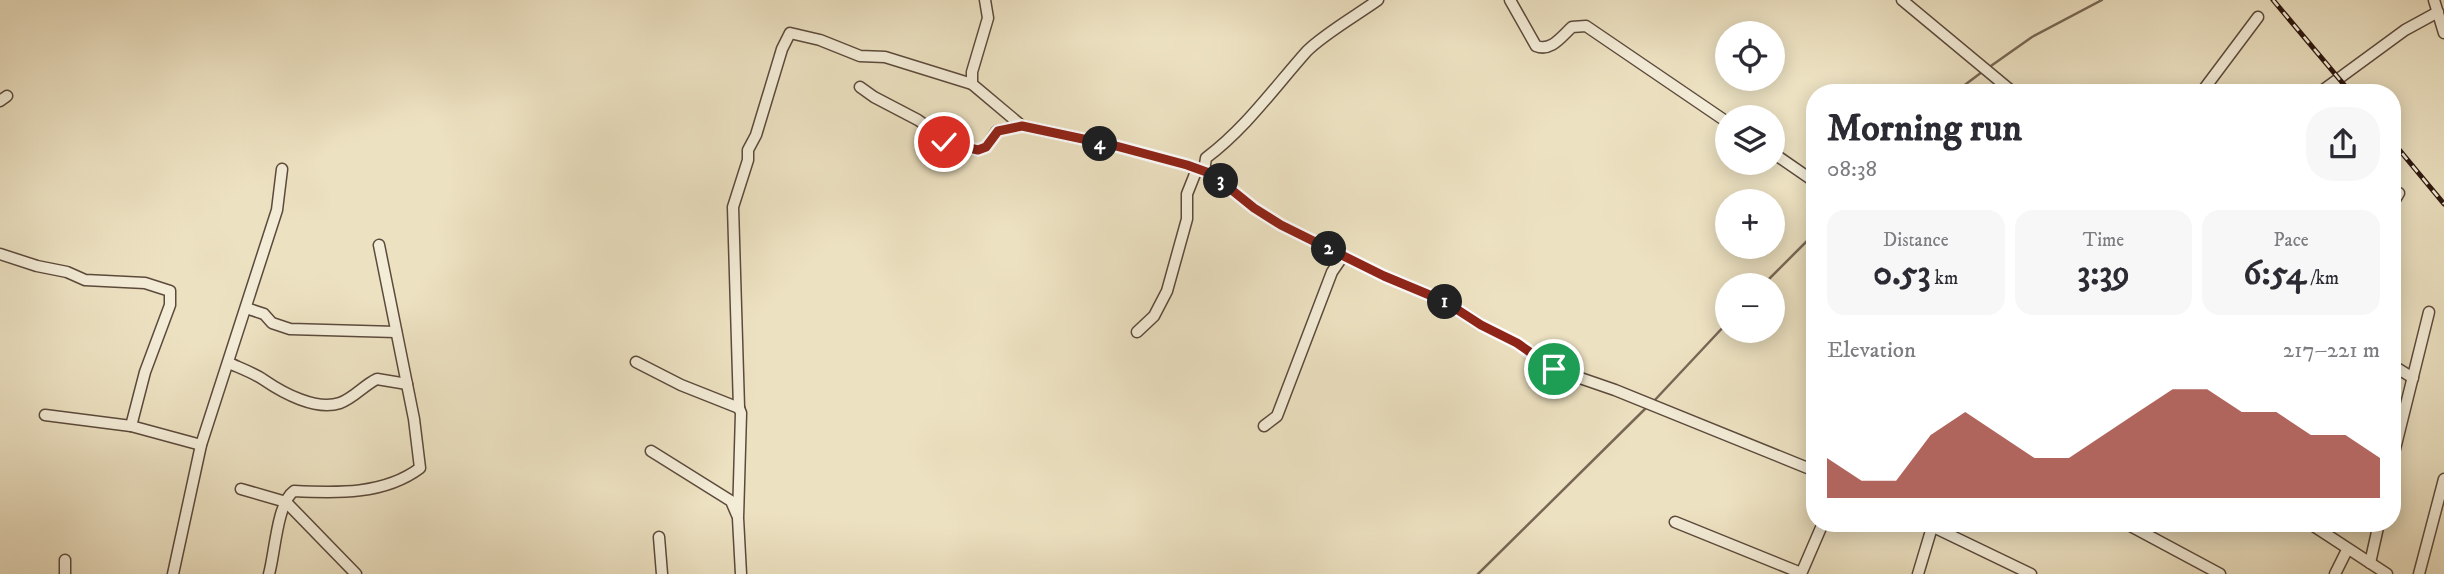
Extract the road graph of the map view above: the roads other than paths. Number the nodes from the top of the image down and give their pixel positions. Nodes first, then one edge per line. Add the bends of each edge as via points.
1 (985, 0) edge
2 (1378, 0) edge
3 (1510, 0) edge
4 (1902, 0) edge
5 (2434, 0) edge
6 (2438, 12) junction
7 (2258, 17) dead end
8 (2444, 33) edge
9 (972, 84) junction
10 (2003, 84) edge
11 (2209, 84) edge
12 (2331, 84) edge
13 (860, 87) dead end
14 (1715, 114) edge
15 (1022, 126) junction
16 (1785, 161) edge
17 (282, 169) dead end
18 (1200, 170) junction
19 (1806, 176) edge
20 (379, 245) dead end
21 (0, 254) edge
22 (1343, 256) junction
23 (246, 308) junction
24 (2429, 312) dead end
25 (396, 332) junction
26 (1137, 332) dead end
27 (636, 362) dead end
28 (229, 363) junction
29 (2401, 371) edge
30 (2413, 378) junction
31 (407, 384) junction
32 (739, 408) junction
33 (45, 415) dead end
34 (2401, 425) edge
35 (131, 426) junction
36 (1264, 426) dead end
37 (201, 445) junction
38 (651, 451) dead end
39 (1806, 467) edge
40 (2444, 483) edge
41 (241, 489) dead end
42 (286, 502) junction
43 (738, 518) junction
44 (1675, 522) dead end
45 (1819, 532) edge
46 (1928, 532) edge
47 (1944, 532) edge
48 (2140, 532) edge
49 (2322, 532) edge
50 (2377, 532) edge
51 (659, 537) dead end
52 (2347, 550) junction
53 (65, 560) dead end
54 (2370, 563) junction
55 (2201, 569) edge
56 (2012, 570) edge
57 (1801, 573) edge
58 (65, 574) edge
59 (173, 574) edge
60 (269, 574) edge
61 (356, 574) edge
62 (662, 574) edge
63 (741, 574) edge
64 (1918, 574) edge
65 (2031, 574) edge
66 (2220, 574) edge
67 (2335, 574) edge
68 (2387, 574) edge
69 (2418, 574) edge

1 - 9 street via 988,18
2 - 18 street via 1310,49 1223,146 1206,158
3 - 14 street via 1536,46 1550,47 1572,27 1586,26
4 - 10 street
5 - 6 street
6 - 8 street
6 - 12 street via 2405,30
7 - 11 street
9 - 15 street
9 - 32 street via 790,33 733,207
13 - 15 street via 918,120 947,144 974,150 986,147 998,131
15 - 18 street
16 - 19 street
17 - 23 street via 277,211
18 - 22 street via 1273,220
18 - 26 street via 1188,194 1187,219 1167,291
20 - 25 street
21 - 35 street via 85,280 145,283 170,291 170,305
22 - 36 street via 1332,272 1277,416
22 - 39 street via 1444,301 1554,369
23 - 25 street via 290,329
23 - 28 street
24 - 30 street
25 - 31 street
27 - 32 street
28 - 31 street via 272,387 319,404 341,403 377,379
28 - 37 street
29 - 30 street
30 - 34 street
31 - 42 street via 420,468 368,490 294,491
32 - 43 street
33 - 35 street
35 - 37 street
37 - 59 street
38 - 43 street via 731,501
40 - 69 street
41 - 42 street
42 - 60 street
42 - 61 street
43 - 63 street
44 - 57 street
45 - 57 street
46 - 64 street
47 - 56 street
48 - 55 street
49 - 52 street
50 - 54 street
51 - 62 street
52 - 54 street
52 - 67 street
53 - 58 street
54 - 68 street
55 - 66 street
56 - 65 street

